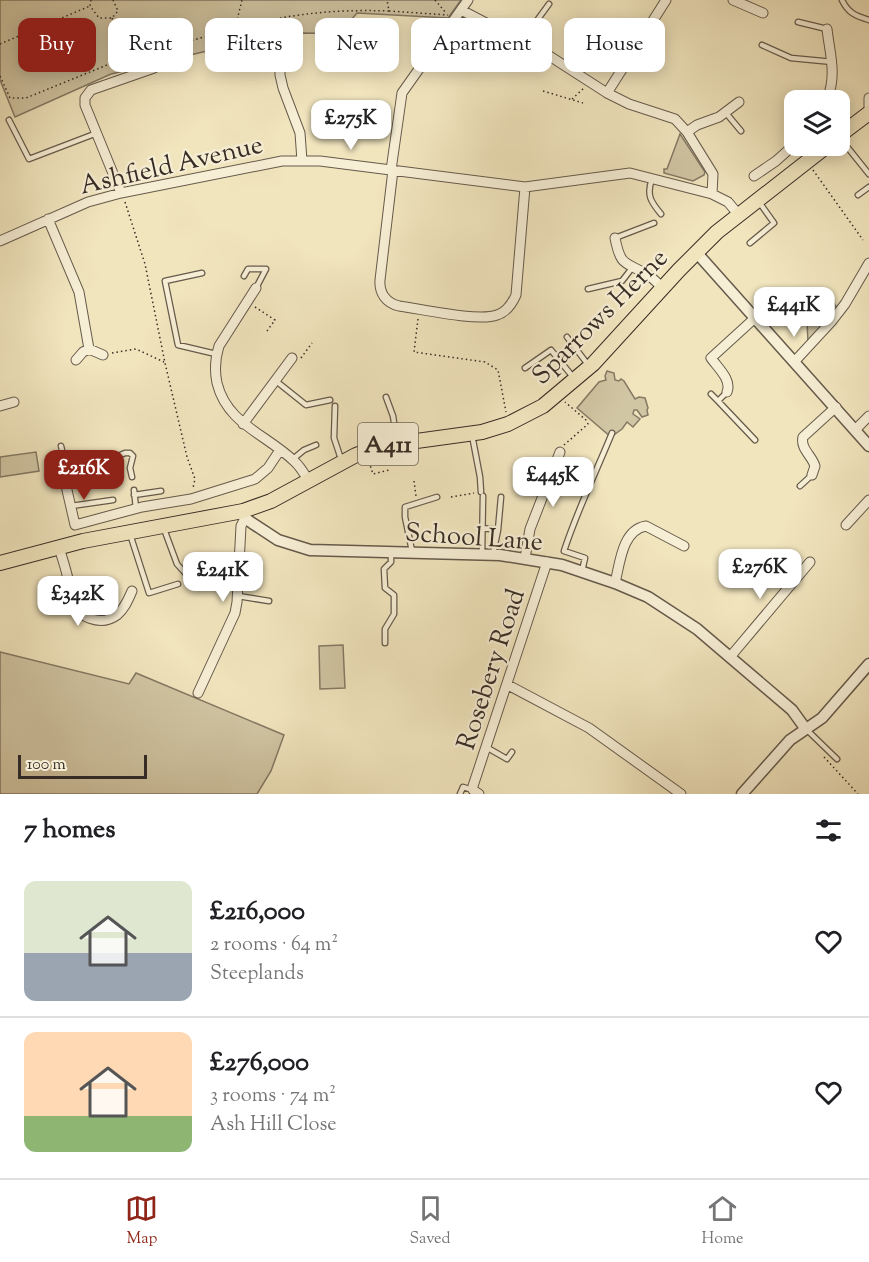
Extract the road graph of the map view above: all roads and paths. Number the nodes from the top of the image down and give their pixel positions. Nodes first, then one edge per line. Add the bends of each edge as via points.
1 (91, 0) edge
2 (113, 0) edge
3 (242, 0) edge
4 (387, 0) edge
5 (435, 0) edge
6 (468, 0) edge
7 (733, 0) edge
8 (842, 0) edge
9 (663, 1) edge
10 (549, 4) dead end
11 (90, 6) junction
12 (461, 10) junction
13 (389, 11) junction
14 (763, 13) dead end
15 (451, 17) junction
16 (108, 18) edge
17 (112, 18) edge
18 (238, 18) edge
19 (275, 18) edge
20 (477, 18) edge
21 (539, 18) edge
22 (869, 20) edge
23 (798, 22) dead end
24 (827, 28) joint
25 (0, 44) edge
26 (762, 45) dead end
27 (552, 58) edge
28 (833, 62) junction
29 (108, 66) edge
30 (143, 72) edge
31 (281, 72) edge
32 (0, 76) edge
33 (590, 82) junction
34 (830, 90) edge
35 (543, 91) dead end
36 (608, 93) junction
37 (869, 98) edge
38 (571, 99) junction
39 (739, 102) dead end
40 (583, 103) dead end
41 (869, 107) edge
42 (726, 113) junction
43 (869, 113) edge
44 (9, 120) dead end
45 (850, 129) edge
46 (741, 131) dead end
47 (687, 132) junction
48 (97, 133) junction
49 (850, 150) edge
50 (784, 154) edge
51 (814, 156) edge
52 (302, 161) junction
53 (776, 161) junction
54 (807, 161) junction
55 (392, 170) junction
56 (869, 174) edge
57 (754, 176) dead end
58 (788, 176) junction
59 (652, 178) junction
60 (525, 187) junction
61 (869, 187) edge
62 (122, 193) junction
63 (712, 194) junction
64 (858, 195) dead end
65 (756, 200) junction
66 (662, 214) dead end
67 (738, 214) junction
68 (48, 219) junction
69 (654, 223) dead end
70 (615, 238) joint
71 (863, 240) dead end
72 (0, 241) edge
73 (750, 243) dead end
74 (696, 252) junction
75 (869, 263) edge
76 (633, 268) junction
77 (202, 273) dead end
78 (244, 276) dead end
79 (256, 288) joint
80 (663, 288) junction
81 (588, 289) dead end
82 (247, 302) junction
83 (419, 309) junction
84 (756, 317) junction
85 (267, 332) dead end
86 (567, 337) dead end
87 (312, 343) dead end
88 (89, 349) junction
89 (216, 354) junction
90 (103, 355) joint
91 (292, 358) joint
92 (76, 360) dead end
93 (795, 361) junction
94 (165, 363) junction
95 (590, 367) junction
96 (525, 368) dead end
97 (275, 381) junction
98 (575, 381) junction
99 (727, 393) joint
100 (711, 394) dead end
101 (559, 395) junction
102 (386, 397) dead end
103 (330, 400) dead end
104 (14, 402) dead end
105 (719, 402) junction
106 (0, 406) edge
107 (335, 406) dead end
108 (836, 407) junction
109 (869, 416) edge
110 (243, 424) junction
111 (508, 424) junction
112 (855, 430) junction
113 (612, 433) dead end
114 (471, 434) junction
115 (755, 440) dead end
116 (397, 442) junction
117 (316, 445) dead end
118 (61, 446) dead end
119 (869, 446) edge
120 (280, 450) junction
121 (365, 452) junction
122 (560, 452) joint
123 (292, 459) junction
124 (342, 462) junction
125 (389, 470) dead end
126 (67, 472) junction
127 (812, 475) joint
128 (132, 477) dead end
129 (308, 480) junction
130 (414, 482) dead end
131 (800, 486) dead end
132 (161, 491) dead end
133 (482, 494) junction
134 (451, 496) dead end
135 (437, 497) dead end
136 (501, 497) dead end
137 (191, 499) junction
138 (113, 500) dead end
139 (869, 500) edge
140 (417, 503) junction
141 (71, 506) junction
142 (133, 509) junction
143 (244, 515) junction
144 (163, 525) junction
145 (846, 525) dead end
146 (482, 528) junction
147 (498, 530) junction
148 (132, 531) junction
149 (684, 546) dead end
150 (59, 547) junction
151 (392, 553) junction
152 (412, 553) junction
153 (487, 554) junction
154 (525, 558) junction
155 (547, 562) junction
156 (810, 562) dead end
157 (0, 563) edge
158 (582, 571) junction
159 (186, 574) dead end
160 (615, 583) junction
161 (178, 584) dead end
162 (132, 591) dead end
163 (237, 596) junction
164 (269, 601) dead end
165 (385, 643) dead end
166 (730, 657) junction
167 (869, 664) edge
168 (508, 685) junction
169 (198, 693) dead end
170 (805, 728) junction
171 (486, 747) junction
172 (512, 752) dead end
173 (825, 757) dead end
174 (837, 759) dead end
175 (476, 792) edge
176 (460, 794) edge
177 (681, 794) edge
178 (742, 794) edge
179 (858, 794) edge

1 - 11 path
2 - 17 path via 118,10
3 - 18 path
4 - 13 path
5 - 15 path
6 - 12 street
7 - 14 street
8 - 22 lane via 852,14
9 - 36 street
10 - 21 lane
11 - 16 path via 99,18
11 - 25 path
12 - 15 street
12 - 20 street
13 - 15 path
13 - 19 path via 344,9
15 - 55 street via 402,93
23 - 24 lane
24 - 28 street
26 - 28 lane via 792,58
27 - 33 street
28 - 34 street
29 - 32 path via 22,99 8,96
30 - 48 street via 88,93 85,105
31 - 52 street via 286,100 300,133
33 - 36 street
33 - 38 path
35 - 38 path
36 - 47 street via 671,117
37 - 41 street
38 - 40 path
39 - 42 street
42 - 46 lane
42 - 47 street
43 - 45 main road
44 - 48 lane via 29,159
47 - 63 street via 713,174
48 - 62 street
49 - 56 lane
50 - 53 street
51 - 54 main road, Sparrows Herne / A411
52 - 55 street, Ashfield Avenue
52 - 62 street, Ashfield Avenue via 262,163
53 - 57 street
53 - 58 street
54 - 58 main road, Sparrows Herne / A411
54 - 71 path
55 - 60 street, Ashfield Avenue
55 - 83 street via 380,285 384,297 394,305
58 - 65 main road, Sparrows Herne / A411
59 - 60 street, Ashfield Avenue via 630,173
59 - 63 street, Ashfield Avenue
59 - 66 lane via 649,197
60 - 83 street via 516,295 508,309 484,318
61 - 64 lane
62 - 68 street, Ashfield Avenue via 87,202
62 - 94 path via 145,264
63 - 67 street via 728,202
65 - 67 main road, Sparrows Herne / A411
65 - 73 lane via 774,224
67 - 74 main road, Sparrows Herne / A411
68 - 72 street, Ashfield Avenue
68 - 88 street via 79,292
69 - 70 lane
70 - 76 street via 622,260
74 - 80 main road, Sparrows Herne / A411
74 - 84 street
75 - 93 street via 836,316
76 - 80 street via 649,275
76 - 81 lane via 622,281
77 - 89 lane via 165,281 178,345
78 - 79 lane via 248,269 266,269
79 - 82 street
80 - 95 main road, Sparrows Herne / A411
82 - 85 path via 275,320
82 - 89 street
83 - 111 path via 414,352 485,362 498,370
84 - 93 street
84 - 99 street via 711,358 727,381
86 - 95 lane
87 - 91 path via 300,359
88 - 90 street
88 - 92 street
89 - 110 street via 220,394
90 - 94 path via 136,349
91 - 97 street
93 - 108 street
94 - 137 path via 195,479
95 - 98 main road, Sparrows Herne / A411
96 - 98 lane via 550,350
97 - 103 lane via 306,405
97 - 110 street
98 - 101 main road, Sparrows Herne / A411
99 - 105 lane
100 - 105 lane
101 - 111 main road, Sparrows Herne / A411
101 - 122 path via 588,424 566,441
102 - 116 lane
104 - 106 street
105 - 115 lane
107 - 124 lane via 334,438
108 - 112 street
108 - 127 street via 803,437 815,466
109 - 112 street
110 - 120 street
111 - 114 main road, Sparrows Herne / A411
112 - 119 street
113 - 158 lane via 564,551 585,558
114 - 116 main road, Sparrows Herne / A411
114 - 133 lane
116 - 121 main road, Sparrows Herne / A411
117 - 123 lane
118 - 126 lane
120 - 123 street
120 - 137 street via 255,479
121 - 124 main road, Sparrows Herne / A411
121 - 125 path via 373,474
122 - 154 street via 530,530
123 - 129 street
124 - 129 main road, Sparrows Herne / A411
126 - 128 lane via 130,453
126 - 141 street via 64,477
127 - 131 lane
129 - 143 main road, Sparrows Herne / A411
130 - 140 path
132 - 142 lane via 134,492
133 - 134 path
133 - 146 lane
135 - 140 lane
136 - 147 lane
137 - 142 street
138 - 141 lane
139 - 145 street
140 - 152 lane via 405,507
141 - 142 street via 75,525
142 - 148 street
143 - 144 main road, A411
143 - 151 street, School Lane via 278,540 299,548
143 - 163 street
144 - 148 main road, A411
144 - 159 lane via 177,564
146 - 147 lane
146 - 153 lane
147 - 153 lane
148 - 150 main road, A411
148 - 161 lane via 149,593
149 - 160 street via 646,526 636,529 624,547
150 - 157 main road, A411
150 - 162 street via 70,598 85,616 99,620 113,617 123,609
151 - 152 street, School Lane
151 - 165 lane via 391,562 384,569 385,588 394,595 394,614 385,629
152 - 153 street, School Lane
153 - 154 street, School Lane
154 - 155 street, School Lane
155 - 158 street, School Lane
155 - 168 street, Rosebery Road
156 - 166 street
158 - 160 street, School Lane
160 - 166 street, School Lane via 675,614
163 - 164 lane
163 - 169 street via 231,623
166 - 170 street, School Lane via 792,710
167 - 170 street via 822,718
168 - 171 street, Rosebery Road
168 - 177 street via 583,724
170 - 174 lane
170 - 178 street via 789,740
171 - 172 lane via 507,759
171 - 175 street, Rosebery Road
173 - 179 path
175 - 176 lane via 463,787

